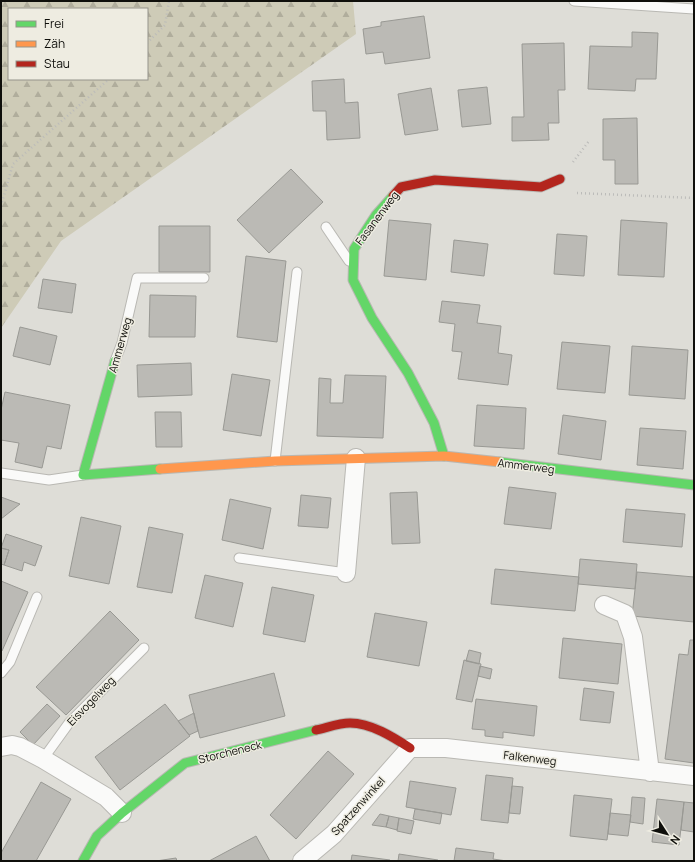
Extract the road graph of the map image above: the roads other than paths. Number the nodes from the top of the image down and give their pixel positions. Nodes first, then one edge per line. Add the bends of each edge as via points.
1 (574, 1) edge
2 (694, 9) edge
3 (560, 179) road end
4 (326, 228) dead end
5 (353, 266) junction
6 (297, 272) dead end
7 (204, 278) dead end
8 (115, 361) joint
9 (444, 456) junction
10 (356, 458) junction
11 (275, 461) junction
12 (1, 473) edge
13 (83, 475) junction
14 (694, 485) edge
15 (239, 558) dead end
16 (346, 573) joint
17 (37, 597) dead end
18 (604, 605) dead end
19 (144, 648) dead end
20 (1, 673) edge
21 (410, 748) junction
22 (2, 750) edge
23 (43, 759) junction
24 (650, 772) junction
25 (694, 776) edge
26 (122, 813) junction
27 (83, 861) edge
28 (302, 861) edge

1 - 2 lane
3 - 5 street, Fasanenweg via 540,187 435,180 401,187 376,215 354,249
4 - 5 lane
5 - 9 street, Fasanenweg via 353,280 372,318 408,373 434,423
6 - 11 lane
7 - 8 lane, Ammerweg via 137,278 122,343
8 - 13 street, Ammerweg
9 - 10 street, Ammerweg
9 - 14 street, Ammerweg
10 - 11 street, Ammerweg
10 - 16 street
11 - 13 street, Ammerweg
12 - 13 lane, Ammerweg via 48,480
15 - 16 lane
17 - 20 lane via 10,662
18 - 24 street via 625,614 633,637
19 - 23 lane, Eisvogelweg via 69,723
21 - 24 street, Falkenweg via 446,748
21 - 26 street, Storcheneck via 390,734 350,723 310,731 184,763
21 - 28 street, Spatzenwinkel via 334,834
22 - 23 street via 12,745
23 - 26 street via 106,797
24 - 25 street, Falkenweg
26 - 27 street, Storcheneck via 97,836

